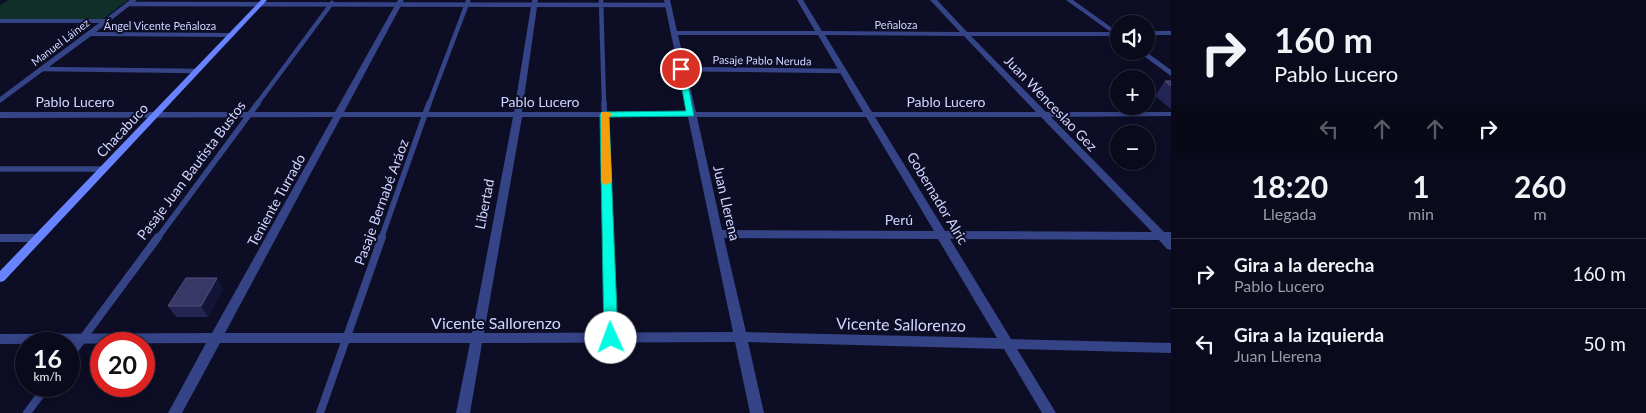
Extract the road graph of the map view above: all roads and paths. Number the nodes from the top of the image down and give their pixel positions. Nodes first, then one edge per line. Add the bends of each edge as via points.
1 (800, 0) edge
2 (933, 0) edge
3 (1069, 0) edge
4 (131, 2) edge
5 (262, 2) edge
6 (333, 2) edge
7 (400, 2) edge
8 (468, 2) edge
9 (535, 2) edge
10 (601, 2) edge
11 (667, 3) edge
12 (0, 21) edge
13 (106, 21) junction
14 (1110, 28) edge
15 (674, 33) junction
16 (1155, 33) edge
17 (1171, 33) edge
18 (88, 34) junction
19 (820, 34) junction
20 (966, 34) junction
21 (1110, 34) edge
22 (231, 35) junction
23 (1152, 60) edge
24 (42, 69) junction
25 (681, 69) junction
26 (197, 71) junction
27 (842, 71) junction
28 (1171, 74) edge
29 (0, 101) edge
30 (156, 114) junction
31 (249, 114) junction
32 (338, 114) junction
33 (425, 114) junction
34 (518, 114) junction
35 (604, 114) junction
36 (691, 114) junction
37 (869, 114) junction
38 (1042, 114) junction
39 (1171, 114) edge
40 (0, 115) edge
41 (0, 168) edge
42 (104, 169) junction
43 (717, 234) junction
44 (940, 234) junction
45 (1166, 236) edge
46 (0, 238) edge
47 (38, 238) junction
48 (1171, 246) edge
49 (0, 278) edge
50 (740, 337) junction
51 (215, 338) junction
52 (345, 338) junction
53 (611, 338) junction
54 (0, 339) edge
55 (82, 339) junction
56 (475, 339) junction
57 (80, 342) edge
58 (1006, 343) junction
59 (1171, 348) edge
60 (39, 397) edge
61 (27, 413) edge
62 (175, 413) edge
63 (320, 413) edge
64 (463, 413) edge
65 (756, 413) edge
66 (1049, 413) edge

1 - 19 street, Gobernador Alric
2 - 20 street, Juan Wenceslao Gez
3 - 14 street
4 - 5 lane
4 - 13 street, Manuel Láinez
5 - 6 lane
5 - 22 main road, Chacabuco
6 - 7 lane
6 - 31 lane, Pasaje Juan Bautista Bustos
7 - 8 lane
7 - 32 street, Teniente Turrado
8 - 9 lane
8 - 33 lane, Pasaje Bernabé Aráoz
9 - 10 lane
9 - 34 street, Libertad
10 - 11 lane
10 - 35 lane
11 - 15 street, Juan Llerena
12 - 13 street, Ángel Vicente Peñaloza
13 - 18 street, Manuel Láinez
15 - 19 street, Peñaloza
15 - 25 street, Juan Llerena
16 - 17 street
18 - 22 street, Ángel Vicente Peñaloza
18 - 24 street, Manuel Láinez
19 - 20 street, Peñaloza
19 - 27 street, Gobernador Alric
20 - 21 street, Peñaloza
20 - 38 street, Juan Wenceslao Gez
22 - 26 main road, Chacabuco
23 - 28 street
24 - 26 lane
24 - 29 street, Manuel Láinez
25 - 27 lane, Pasaje Pablo Neruda
25 - 36 street, Juan Llerena
26 - 30 main road, Chacabuco
27 - 37 street, Gobernador Alric
30 - 31 street, Pablo Lucero
30 - 40 street, Pablo Lucero
30 - 42 main road, Chacabuco
31 - 32 street, Pablo Lucero
31 - 55 lane, Pasaje Juan Bautista Bustos
32 - 33 street, Pablo Lucero
32 - 51 street, Teniente Turrado
33 - 34 street, Pablo Lucero
33 - 52 lane, Pasaje Bernabé Aráoz
34 - 35 street, Pablo Lucero
34 - 56 street, Libertad
35 - 36 street, Pablo Lucero
35 - 53 lane
36 - 37 street, Pablo Lucero
36 - 43 street, Juan Llerena
37 - 38 street, Pablo Lucero
37 - 44 street, Gobernador Alric
38 - 39 street, Pablo Lucero
38 - 45 street, Juan Wenceslao Gez
41 - 42 lane
42 - 47 main road, Chacabuco
43 - 44 street, Perú
43 - 50 street, Juan Llerena
44 - 45 street, Perú
44 - 58 street, Gobernador Alric
45 - 48 street, Juan Wenceslao Gez
46 - 47 street
47 - 49 main road, Chacabuco
50 - 53 street, Vicente Sallorenzo
50 - 58 street, Vicente Sallorenzo
50 - 65 street, Juan Llerena
51 - 52 street, Vicente Sallorenzo
51 - 55 street, Vicente Sallorenzo
51 - 62 street, Teniente Turrado
52 - 56 street, Vicente Sallorenzo
52 - 63 lane, Pasaje Bernabé Aráoz
53 - 56 street, Vicente Sallorenzo
54 - 55 street, Vicente Sallorenzo
55 - 57 lane, Pasaje Juan Bautista Bustos
56 - 64 street, Libertad
58 - 59 street, Vicente Sallorenzo
58 - 66 street, Gobernador Alric
60 - 61 lane

